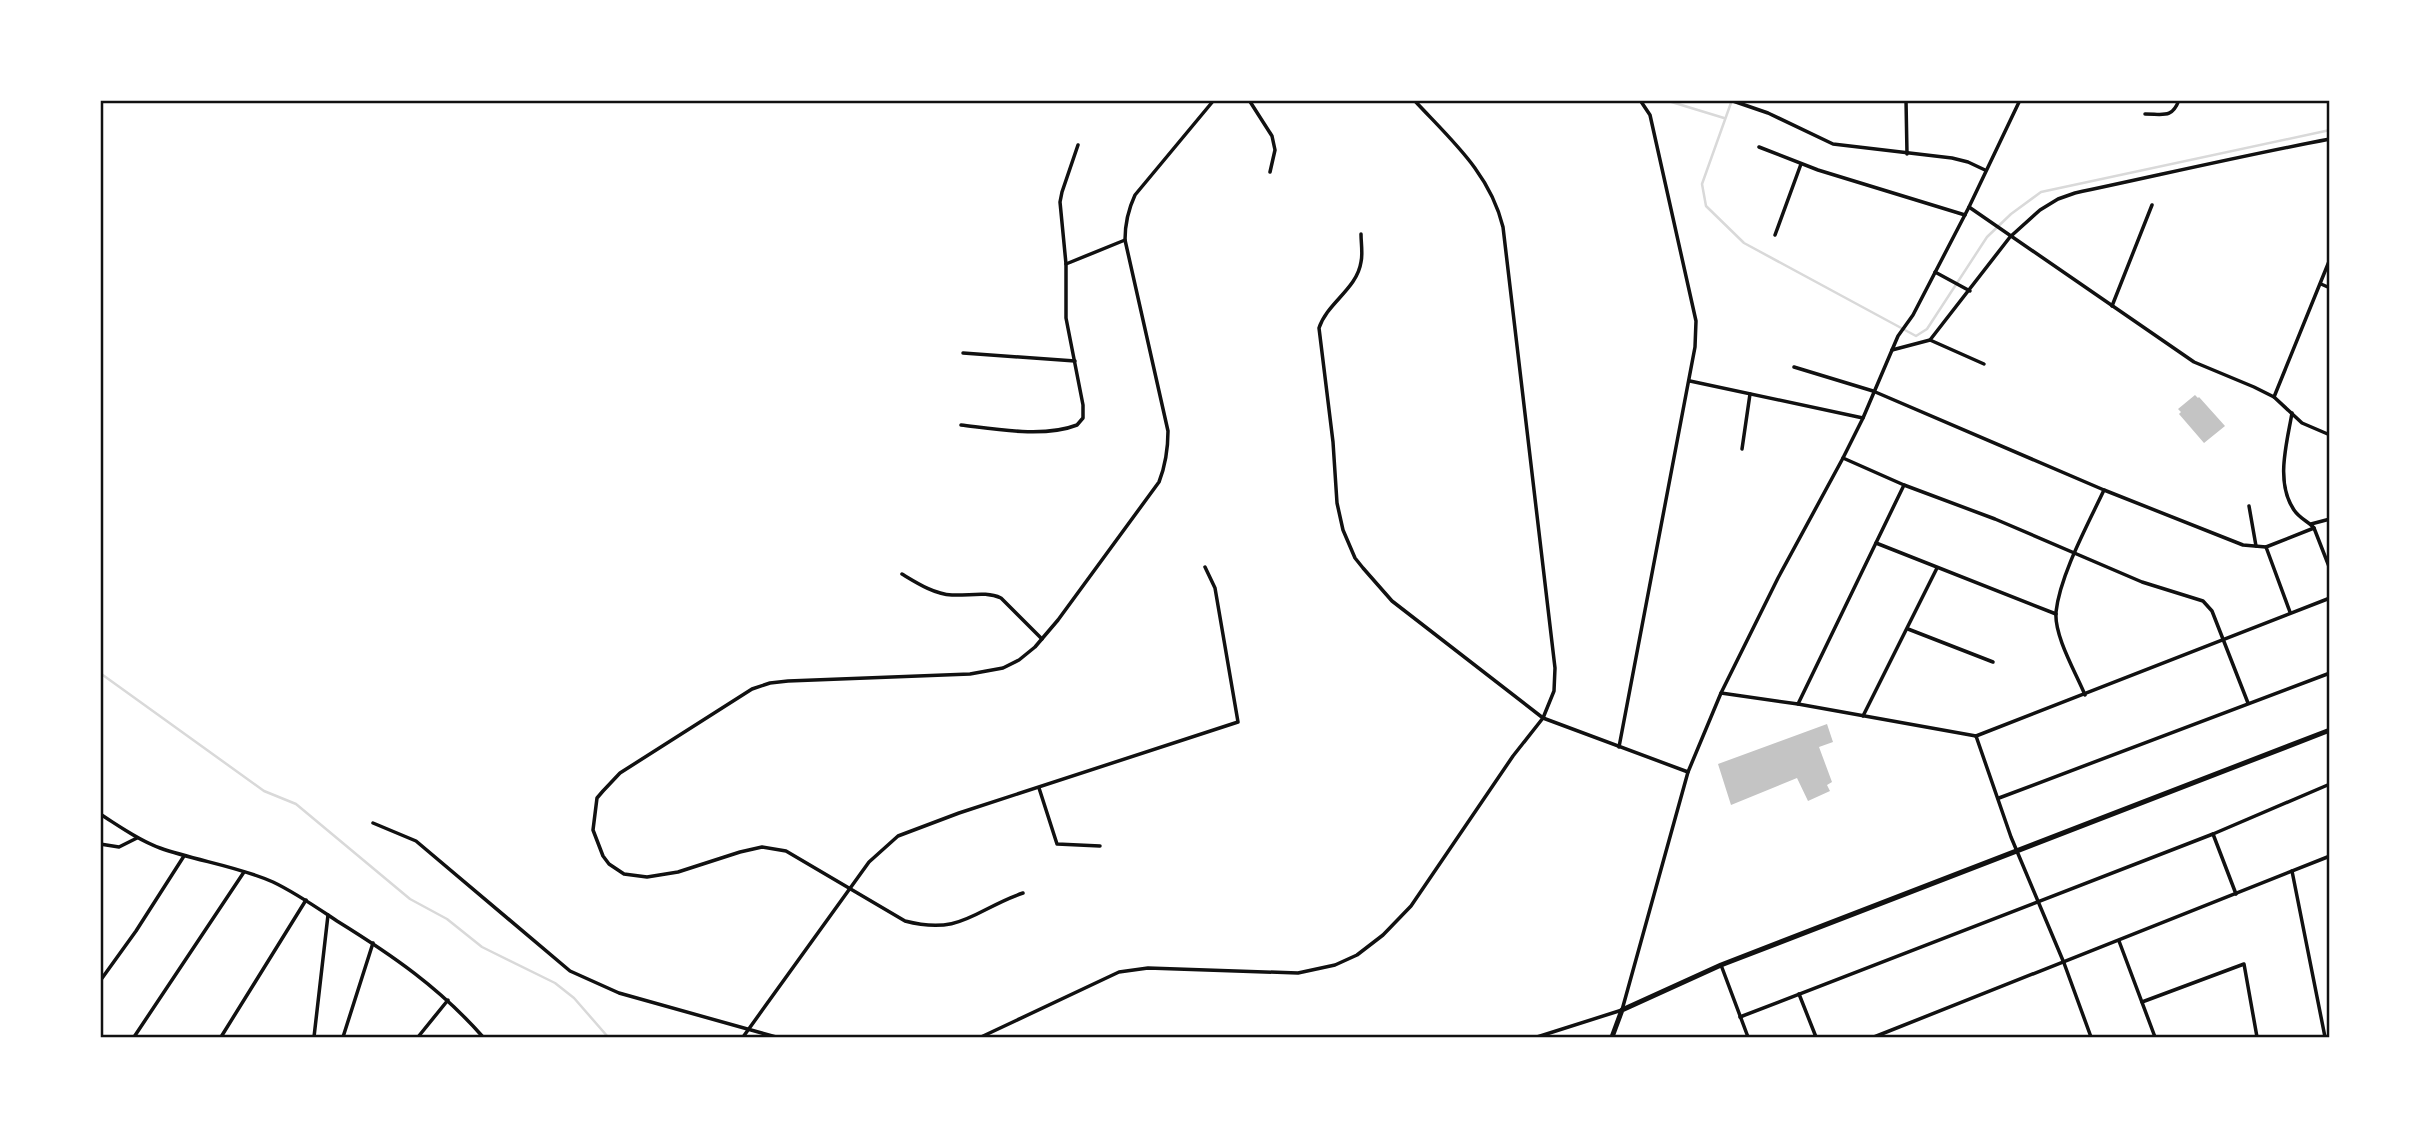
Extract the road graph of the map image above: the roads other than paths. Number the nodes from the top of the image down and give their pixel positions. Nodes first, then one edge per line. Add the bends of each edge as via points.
1 (1214, 100) edge
2 (1249, 100) edge
3 (1414, 100) edge
4 (1640, 100) edge
5 (1730, 100) edge
6 (1906, 100) edge
7 (2020, 100) edge
8 (2179, 100) edge
9 (1737, 102) edge
10 (1746, 102) edge
11 (2145, 114) dead end
12 (2330, 139) edge
13 (1077, 145) dead end
14 (1759, 147) dead end
15 (1907, 154) junction
16 (1801, 164) junction
17 (1985, 171) junction
18 (1270, 172) dead end
19 (2152, 205) dead end
20 (1969, 207) junction
21 (1965, 215) junction
22 (1361, 234) dead end
23 (1775, 235) dead end
24 (2010, 236) junction
25 (1125, 240) junction
26 (2330, 260) edge
27 (1066, 264) junction
28 (1935, 272) junction
29 (2321, 284) junction
30 (2330, 288) edge
31 (1967, 290) junction
32 (2112, 306) junction
33 (1930, 340) junction
34 (1892, 350) junction
35 (963, 353) dead end
36 (1075, 361) junction
37 (1984, 364) dead end
38 (1794, 367) dead end
39 (1690, 381) junction
40 (1873, 391) junction
41 (1750, 394) junction
42 (2274, 397) junction
43 (2292, 413) junction
44 (1863, 418) junction
45 (961, 425) dead end
46 (2330, 436) edge
47 (1742, 449) dead end
48 (1843, 458) junction
49 (1904, 485) junction
50 (2104, 490) junction
51 (2249, 506) dead end
52 (2330, 519) edge
53 (2313, 526) junction
54 (1876, 542) junction
55 (2256, 546) junction
56 (2266, 547) junction
57 (2075, 554) junction
58 (1205, 567) dead end
59 (1937, 568) junction
60 (2330, 569) edge
61 (902, 574) dead end
62 (2330, 598) edge
63 (2290, 612) junction
64 (2056, 614) junction
65 (1908, 629) junction
66 (2222, 638) junction
67 (1042, 639) junction
68 (1993, 662) dead end
69 (2330, 673) edge
70 (1721, 693) junction
71 (2085, 695) junction
72 (2248, 703) junction
73 (1798, 704) junction
74 (1863, 716) junction
75 (1543, 718) junction
76 (2330, 730) edge
77 (1976, 736) junction
78 (1619, 747) junction
79 (1688, 772) junction
80 (2330, 784) edge
81 (1039, 788) junction
82 (1998, 798) junction
83 (100, 814) edge
84 (373, 823) dead end
85 (2213, 834) junction
86 (136, 838) junction
87 (100, 844) edge
88 (1100, 846) dead end
89 (2018, 852) junction
90 (184, 856) junction
91 (2330, 856) edge
92 (2292, 871) junction
93 (244, 872) junction
94 (849, 889) junction
95 (1023, 893) dead end
96 (2236, 894) junction
97 (306, 900) junction
98 (2038, 901) junction
99 (328, 915) junction
100 (2119, 942) junction
101 (373, 943) junction
102 (2064, 963) junction
103 (1721, 965) junction
104 (100, 981) edge
105 (1799, 994) junction
106 (448, 1000) junction
107 (2141, 1002) junction
108 (1622, 1010) junction
109 (1740, 1017) junction
110 (2330, 1018) edge
111 (2323, 1021) junction
112 (748, 1030) junction
113 (134, 1037) edge
114 (221, 1037) edge
115 (313, 1037) edge
116 (343, 1037) edge
117 (418, 1037) edge
118 (483, 1037) edge
119 (743, 1037) edge
120 (776, 1037) edge
121 (981, 1037) edge
122 (1537, 1037) edge
123 (1612, 1037) edge
124 (1748, 1037) edge
125 (1815, 1037) edge
126 (1874, 1037) edge
127 (2091, 1037) edge
128 (2155, 1037) edge
129 (2257, 1037) edge
130 (2325, 1037) edge

1 - 25 street via 1135,195
2 - 18 street via 1272,136 1275,150
3 - 75 street via 1479,171 1497,203 1503,227 1555,668 1554,691
4 - 39 street via 1650,115 1696,321
5 - 9 street
6 - 15 street
7 - 17 street
8 - 11 street via 2169,114
9 - 10 street
10 - 15 street via 1833,144
12 - 24 street via 2075,193 2040,210
13 - 27 street via 1060,202
14 - 16 street
15 - 17 street via 1961,159
16 - 21 street
16 - 23 street
17 - 20 street
19 - 32 street
20 - 21 street
20 - 24 street
21 - 28 street
22 - 75 street via 1362,262 1357,275 1319,327 1343,530 1356,558 1392,601
24 - 31 street
24 - 32 street
25 - 27 street
25 - 67 street via 1164,409 1168,453 1159,482
26 - 29 street
27 - 36 street via 1066,318
28 - 31 street
28 - 34 street
29 - 30 street
29 - 42 street
31 - 33 street
32 - 42 street via 2193,362
33 - 34 street
33 - 37 street
34 - 40 street
35 - 36 street
36 - 45 street via 1084,413 1077,425 1034,431
38 - 40 street
39 - 41 street
39 - 78 street
40 - 44 street
40 - 50 street
41 - 44 street
41 - 47 street
42 - 43 street
43 - 46 street
43 - 53 street via 2284,462 2286,487 2292,508
44 - 48 street
48 - 49 street
48 - 70 street
49 - 54 street
49 - 57 street
50 - 55 street via 2243,545
50 - 57 street
51 - 55 street
52 - 53 street
53 - 56 street
53 - 60 street
54 - 59 street
54 - 73 street
55 - 56 street
56 - 63 street
57 - 64 street
57 - 66 street via 2203,601 2213,611
58 - 81 street via 1215,589 1238,722
59 - 64 street
59 - 65 street
61 - 67 street via 939,593 1001,598
62 - 63 street
63 - 66 street
64 - 71 street
65 - 68 street
65 - 74 street
66 - 71 street
66 - 72 street
67 - 94 street via 1003,668 970,674 769,682 620,773 597,799 593,830 598,847 609,864 624,874 648,877 678,872 762,847 786,851
69 - 72 street
70 - 73 street
70 - 79 street
71 - 77 street
72 - 82 street
73 - 74 street
74 - 77 street
75 - 78 street
75 - 121 street via 1411,906 1357,955 1298,973 1149,968 1119,972
76 - 89 main road
77 - 82 street
78 - 79 street
79 - 108 street
80 - 85 street
81 - 88 street via 1057,844
81 - 94 street via 898,836 869,862
82 - 89 street
83 - 86 street
84 - 112 street via 416,841 570,971 619,993
85 - 96 street
85 - 98 street
86 - 87 street via 119,847
86 - 90 street
89 - 98 street
89 - 103 main road
90 - 93 street
90 - 104 street
91 - 92 street
92 - 96 street
92 - 111 street
93 - 97 street
93 - 113 street
94 - 95 street via 905,921 926,926 954,924
94 - 112 street
96 - 100 street
97 - 99 street
97 - 114 street
98 - 102 street
98 - 105 street
99 - 101 street
99 - 115 street
100 - 102 street
100 - 107 street
101 - 106 street
101 - 116 street
102 - 126 street
102 - 127 street
103 - 108 main road
103 - 109 street
105 - 109 street
105 - 125 street
106 - 117 street
106 - 118 street
107 - 128 street
107 - 129 street via 2244,964
108 - 122 street
108 - 123 main road
109 - 124 street
110 - 111 street
111 - 130 street
112 - 119 street
112 - 120 street

